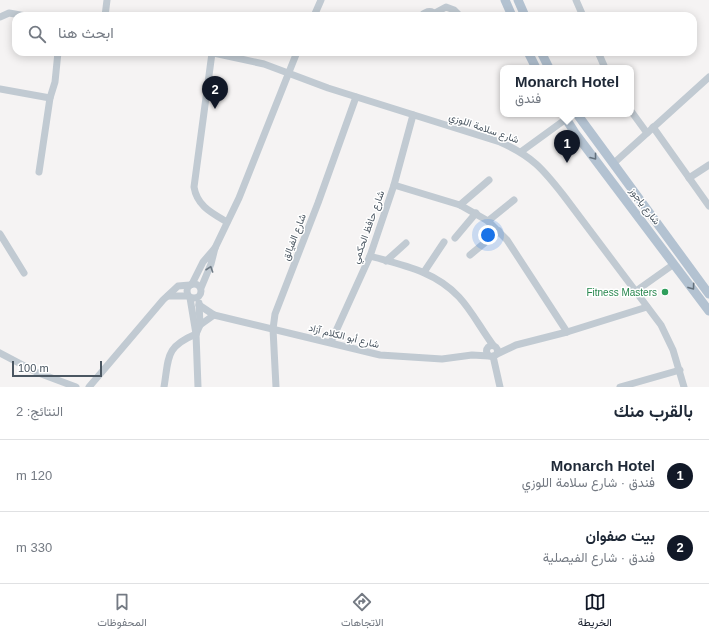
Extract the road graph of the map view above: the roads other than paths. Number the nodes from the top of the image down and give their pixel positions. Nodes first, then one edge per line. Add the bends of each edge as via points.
1 (107, 0) edge
2 (321, 0) edge
3 (505, 0) edge
4 (518, 0) edge
5 (576, 0) edge
6 (106, 12) edge
7 (316, 12) edge
8 (440, 12) edge
9 (456, 12) edge
10 (510, 12) edge
11 (523, 12) edge
12 (581, 12) edge
13 (12, 14) edge
14 (0, 17) edge
15 (58, 56) edge
16 (210, 56) edge
17 (228, 56) edge
18 (295, 56) edge
19 (530, 56) edge
20 (543, 56) edge
21 (534, 65) edge
22 (548, 65) edge
23 (287, 74) junction
24 (709, 77) edge
25 (0, 89) edge
26 (356, 97) junction
27 (50, 98) junction
28 (413, 115) junction
29 (634, 115) edge
30 (564, 117) edge
31 (566, 117) edge
32 (579, 117) edge
33 (653, 127) junction
34 (647, 133) junction
35 (522, 152) junction
36 (614, 163) junction
37 (709, 165) edge
38 (39, 172) dead end
39 (689, 178) junction
40 (489, 180) dead end
41 (394, 184) junction
42 (514, 200) dead end
43 (460, 205) junction
44 (709, 206) edge
45 (476, 213) junction
46 (488, 221) junction
47 (227, 222) junction
48 (499, 232) junction
49 (664, 232) junction
50 (0, 234) edge
51 (455, 238) dead end
52 (444, 242) dead end
53 (406, 243) dead end
54 (214, 248) junction
55 (470, 255) dead end
56 (370, 256) junction
57 (386, 261) junction
58 (674, 264) junction
59 (424, 272) junction
60 (24, 273) dead end
61 (191, 284) junction
62 (709, 284) edge
63 (201, 288) junction
64 (636, 291) junction
65 (709, 294) edge
66 (168, 296) junction
67 (189, 297) junction
68 (198, 297) junction
69 (199, 305) junction
70 (647, 307) junction
71 (709, 311) edge
72 (214, 315) junction
73 (200, 325) junction
74 (273, 329) junction
75 (567, 332) junction
76 (196, 334) junction
77 (331, 342) junction
78 (491, 351) junction
79 (0, 353) edge
80 (680, 370) junction
81 (73, 386) edge
82 (89, 387) edge
83 (164, 387) edge
84 (198, 387) edge
85 (276, 387) edge
86 (500, 387) edge
87 (620, 387) edge
88 (684, 387) edge

1 - 6 street
2 - 7 street
3 - 10 main road
4 - 11 main road
5 - 12 street
8 - 9 street via 446,7
13 - 14 street via 3,14
15 - 27 street via 55,82
16 - 47 street via 194,187 203,206
17 - 23 street, شارع سلامة اللوزي via 264,64
18 - 23 street
19 - 21 main road
20 - 22 main road
23 - 26 street, شارع سلامة اللوزي
23 - 47 street via 248,176
24 - 33 street
25 - 27 street
26 - 28 street, شارع سلامة اللوزي
26 - 74 street, شارع الفيالق via 276,309
27 - 38 street
28 - 35 street, شارع سلامة اللوزي via 500,142
28 - 41 street, شارع حافظ الحكمي
29 - 34 street
30 - 35 street
31 -> 58 main road, شارع ياجوز
32 - 36 main road, شارع ياجوز
33 - 34 street
33 - 39 street
34 - 36 street
35 - 64 street, شارع سلامة اللوزي via 548,176
36 - 49 main road, شارع ياجوز
37 - 39 street
39 - 44 street
40 - 43 street
41 - 43 street
41 - 56 street, شارع حافظ الحكمي
42 - 46 street
43 - 45 street
45 - 46 street
45 - 51 street
46 - 48 street
47 - 54 street
48 - 55 street
48 - 75 street via 507,240
49 - 62 main road via 667,230
49 - 65 main road, شارع ياجوز
50 - 60 street
52 - 59 street
53 - 57 street
54 - 61 street via 202,262
63 -> 54 street via 211,264
56 - 57 street
56 - 77 street, شارع حافظ الحكمي
57 - 59 street
58 - 64 street
58 -> 71 main road, شارع ياجوز
59 - 78 street via 456,294 484,333
61 - 63 street via 197,284
61 - 66 street via 178,286
61 - 67 street via 186,291
63 - 68 street
64 - 70 street, شارع سلامة اللوزي
66 - 67 street
66 - 82 street
67 - 68 street
67 - 76 street
68 - 69 street
69 - 72 street, شارع أبو الكلام آزاد
69 - 73 street
70 - 75 street, شارع أبو الكلام آزاد
70 - 80 street, شارع سلامة اللوزي via 661,325
72 - 73 street
72 - 74 street, شارع أبو الكلام آزاد
73 - 76 street
74 - 77 street, شارع أبو الكلام آزاد
74 - 85 street, شارع الفيالق
75 - 78 street, شارع أبو الكلام آزاد
76 - 83 street via 182,340 173,348 168,360
76 - 84 street
77 - 78 street, شارع أبو الكلام آزاد via 380,355 442,358
78 - 86 street
79 - 81 street via 36,372
80 - 87 street
80 - 88 street, شارع سلامة اللوزي

